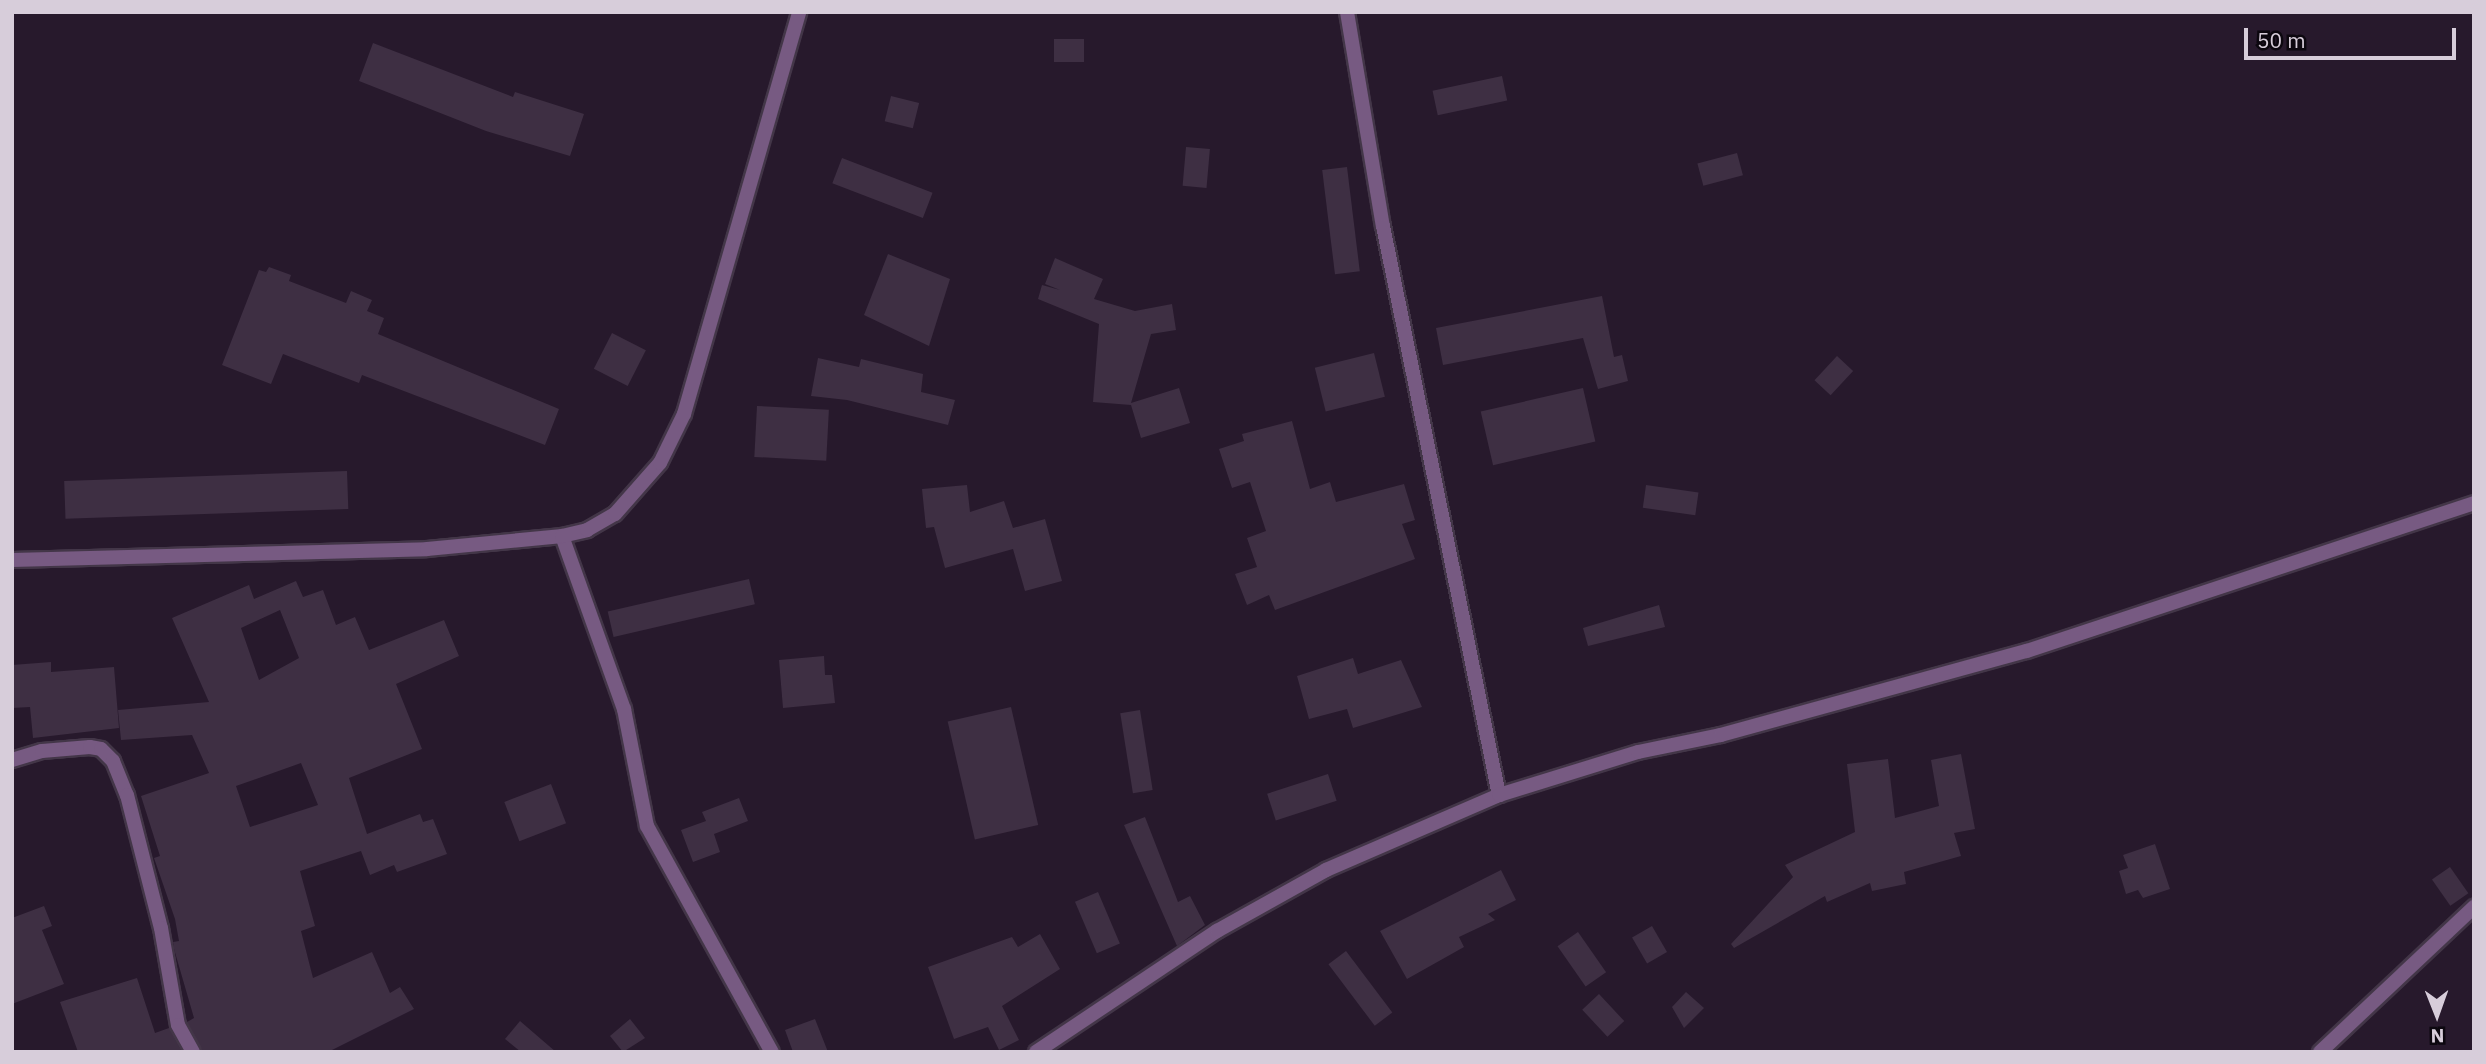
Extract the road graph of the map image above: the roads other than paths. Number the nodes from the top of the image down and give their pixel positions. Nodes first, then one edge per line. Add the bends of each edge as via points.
1 (799, 12) edge
2 (1347, 12) edge
3 (2474, 503) edge
4 (562, 536) junction
5 (12, 560) edge
6 (12, 760) edge
7 (1499, 795) junction
8 (2474, 907) edge
9 (192, 1052) edge
10 (772, 1052) edge
11 (1036, 1052) edge
12 (2319, 1052) edge

1 - 4 street via 684,414 660,463 639,492 606,520
2 - 7 street via 1388,252
3 - 7 street via 2027,651 1721,736 1638,752
4 - 5 street via 427,549
4 - 10 street via 624,709 647,826
6 - 9 street via 42,751 90,747 101,749 113,761 127,795 161,928 178,1025
7 - 11 street via 1314,876 1217,931
8 - 12 street

